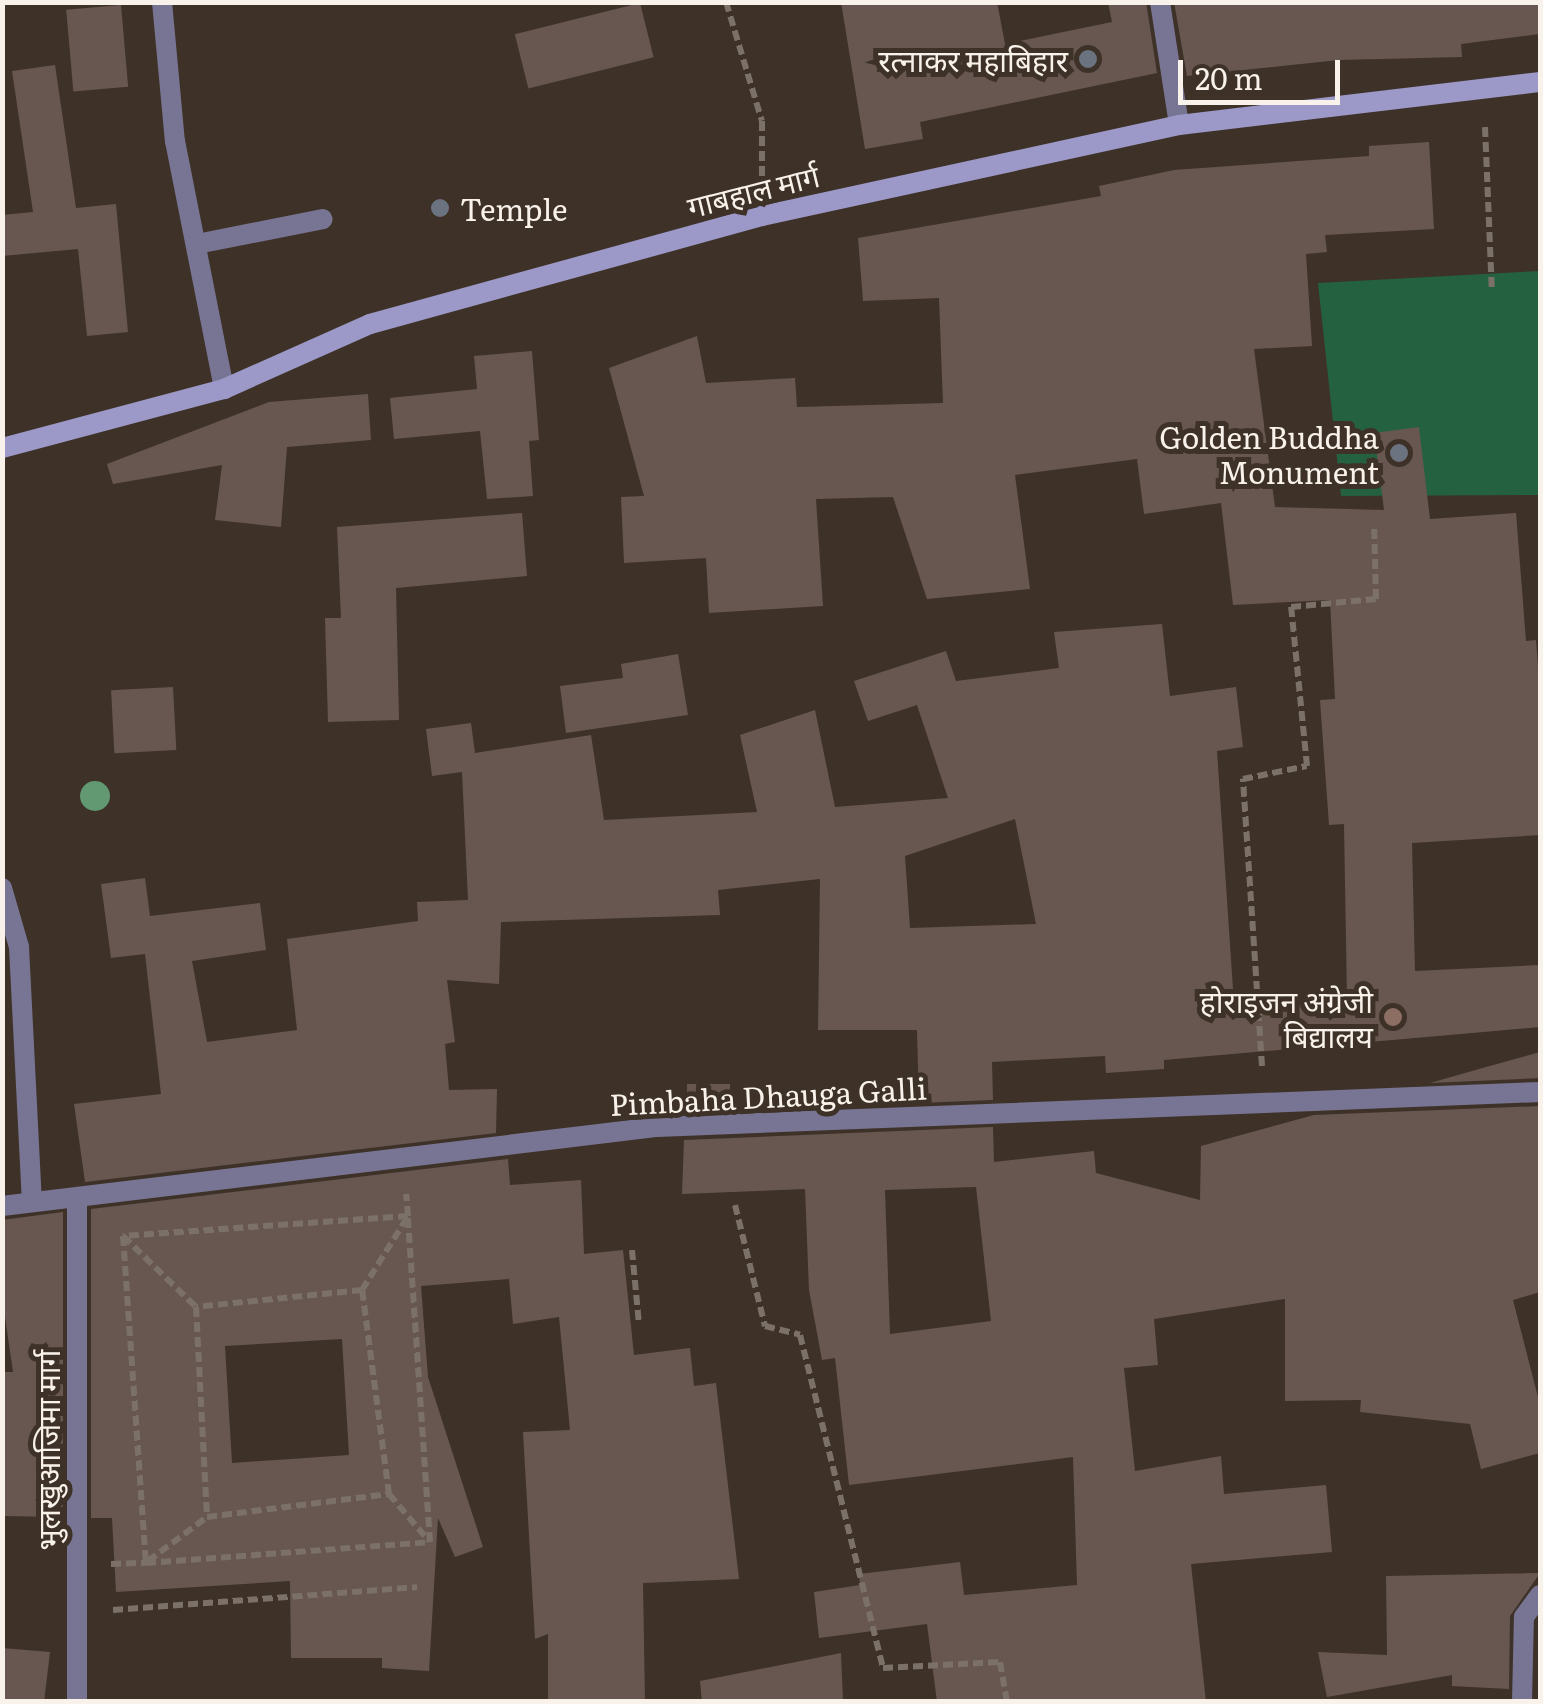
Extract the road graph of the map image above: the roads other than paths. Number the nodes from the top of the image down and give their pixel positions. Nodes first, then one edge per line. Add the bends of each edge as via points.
1 (162, 2) edge
2 (1160, 2) edge
3 (1540, 82) edge
4 (1179, 125) junction
5 (322, 218) dead end
6 (196, 244) junction
7 (224, 388) junction
8 (2, 448) edge
9 (2, 888) edge
10 (1540, 1092) edge
11 (77, 1198) junction
12 (32, 1202) junction
13 (2, 1206) edge
14 (1540, 1595) edge
15 (77, 1702) edge
16 (1522, 1702) edge

1 - 6 street via 176,141
2 - 4 street
3 - 4 main road, गाबहाल मार्ग
4 - 7 main road, गाबहाल मार्ग via 762,216 370,324
5 - 6 street
6 - 7 street
7 - 8 main road, गाबहाल मार्ग
9 - 12 street via 19,947
10 - 11 street, Pimbaha Dhauga Galli via 657,1127
11 - 12 street, Pimbaha Dhauga Galli
11 - 15 street, भुलखुआजिमा मार्ग
12 - 13 street, Pimbaha Dhauga Galli
14 - 16 street via 1524,1616

